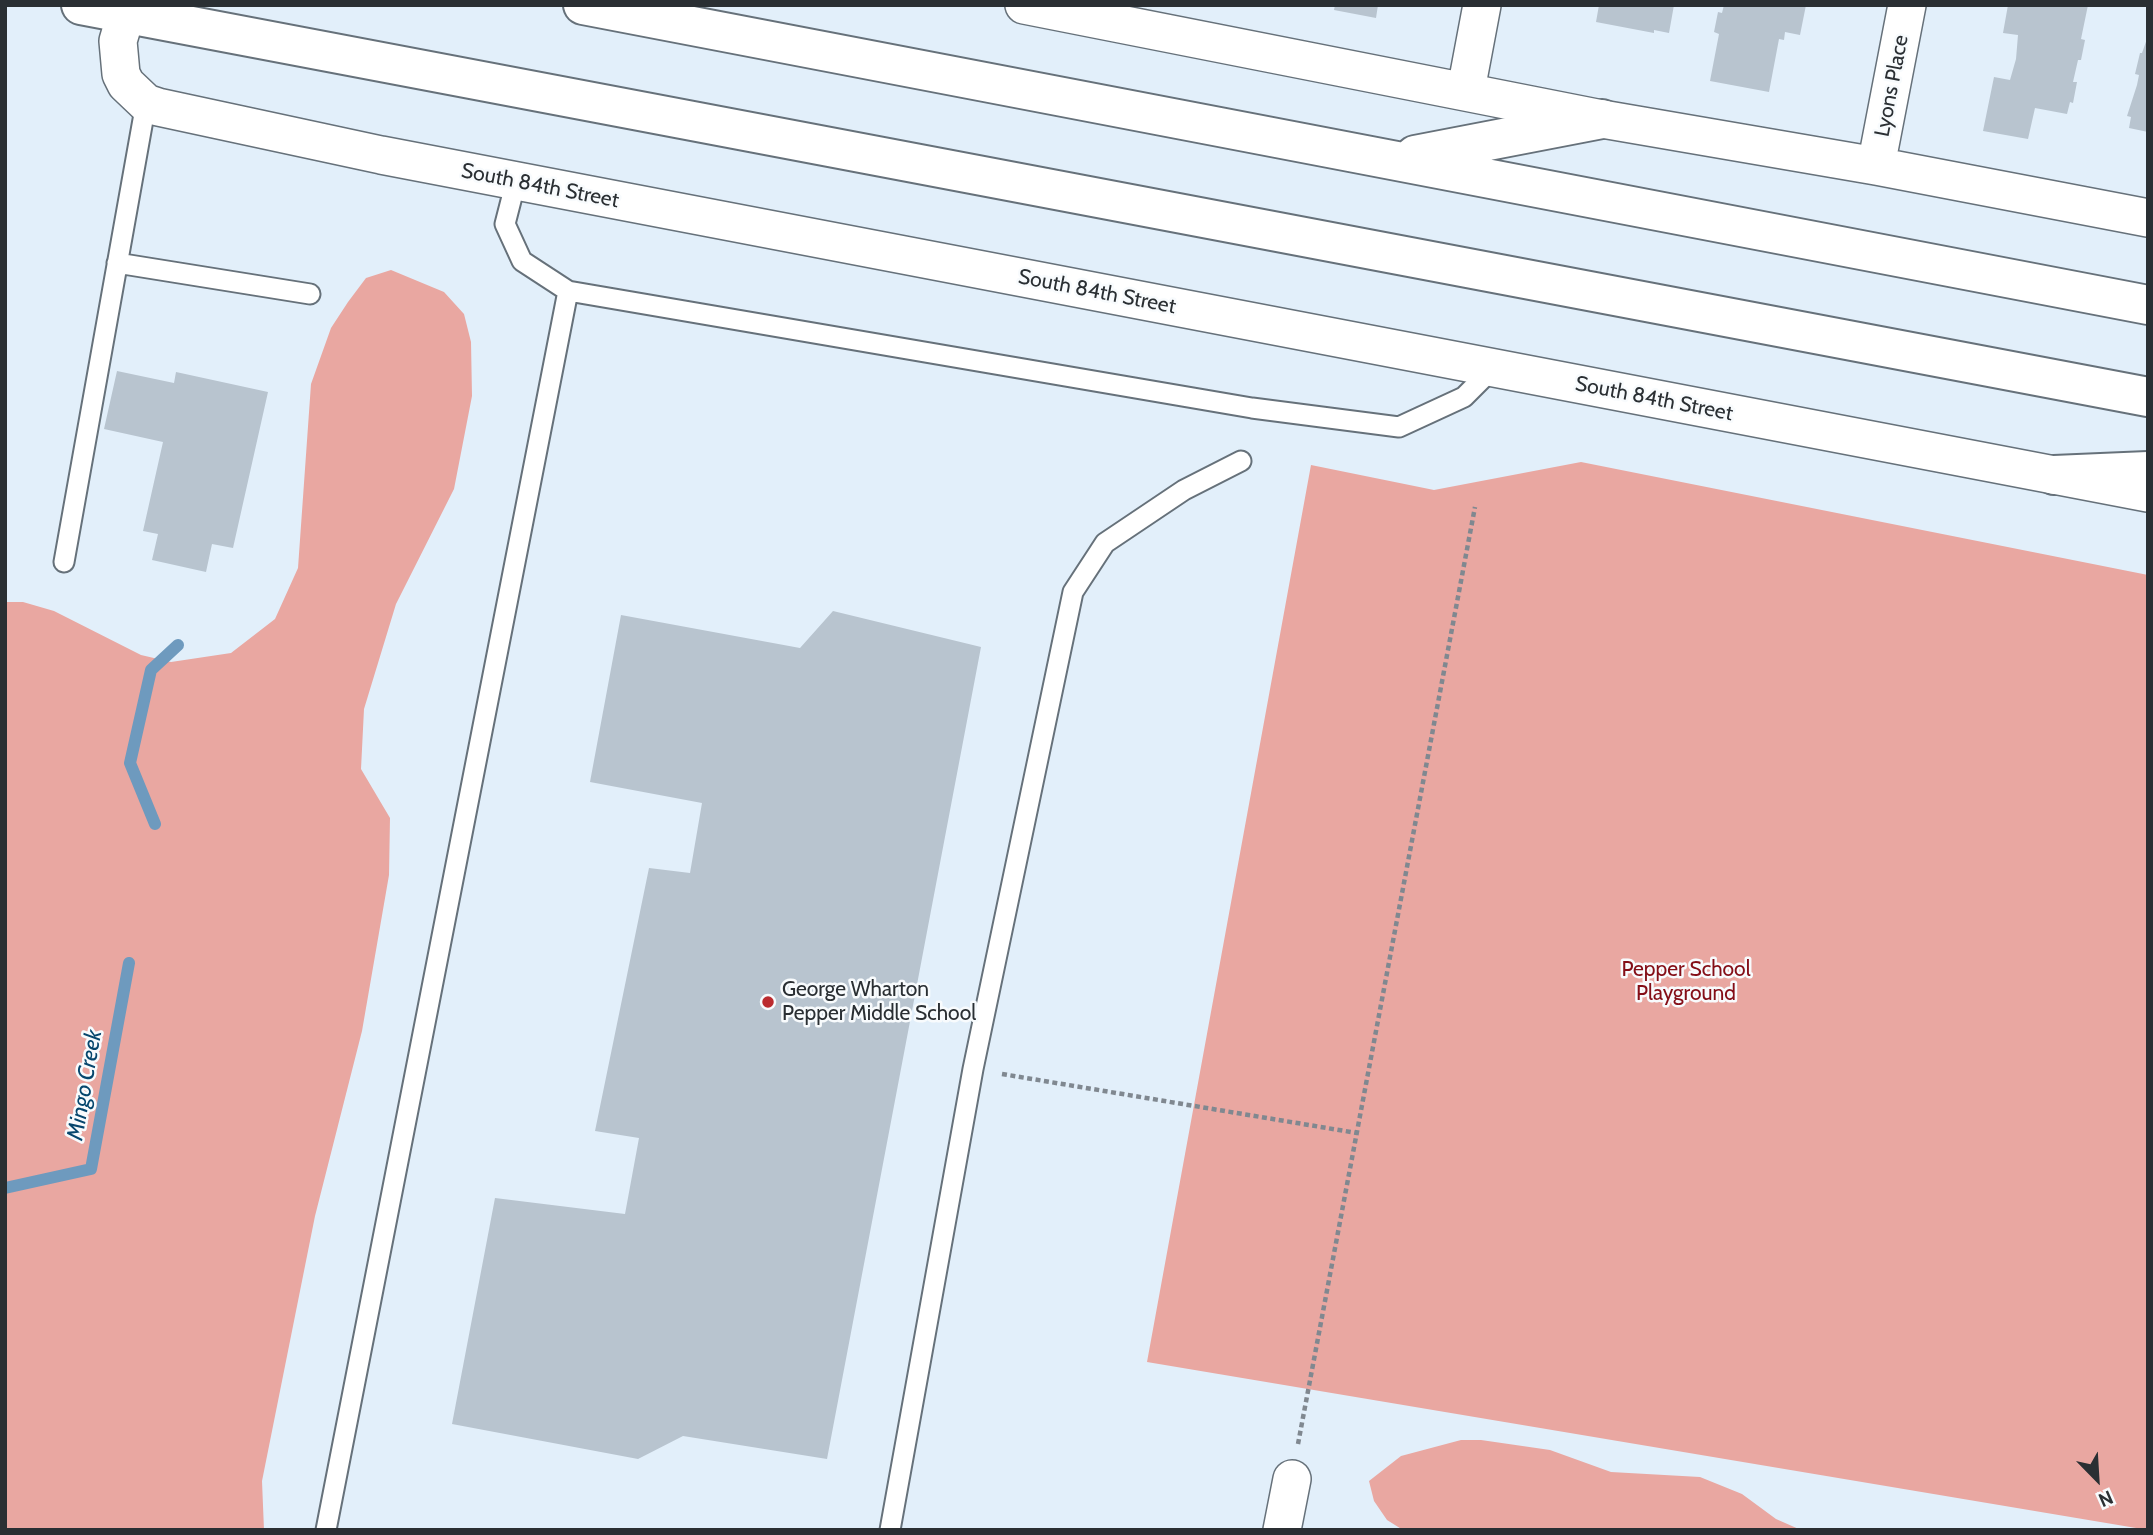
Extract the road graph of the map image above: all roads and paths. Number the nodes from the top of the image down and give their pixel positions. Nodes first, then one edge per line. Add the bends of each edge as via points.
1 (81, 5) edge
2 (583, 5) edge
3 (1024, 5) edge
4 (1482, 5) edge
5 (1908, 5) edge
6 (1080, 10) edge
7 (126, 14) junction
8 (1466, 90) junction
9 (146, 103) junction
10 (1602, 119) junction
11 (1395, 159) junction
12 (1876, 166) junction
13 (516, 181) junction
14 (2148, 218) edge
15 (117, 263) junction
16 (568, 291) junction
17 (310, 294) dead end
18 (2148, 305) edge
19 (1493, 368) junction
20 (2148, 397) edge
21 (1241, 461) dead end
22 (2148, 471) edge
23 (2054, 475) junction
24 (2148, 493) edge
25 (1475, 507) dead end
26 (64, 562) dead end
27 (973, 1069) junction
28 (1357, 1133) junction
29 (1292, 1479) joint
30 (326, 1530) edge
31 (890, 1530) edge
32 (1282, 1530) edge

1 - 7 main road
2 - 11 main road
3 - 6 street
4 - 8 street
5 - 12 street, Lyons Place
6 - 8 street
7 - 9 street via 118,61 126,84
7 - 20 main road
8 - 10 street
9 - 13 street, South 84th Street
9 - 15 lane
10 - 11 main road
10 - 12 street
11 - 18 main road
12 - 14 street
13 - 16 lane via 505,224 522,261
13 - 19 street, South 84th Street
15 - 17 lane
15 - 26 lane
16 - 19 lane via 1252,408 1399,427 1464,397
16 - 30 lane
19 - 23 street, South 84th Street
21 - 27 lane via 1184,490 1105,543 1073,592
22 - 23 main road
23 - 24 street, South 84th Street
25 - 28 path
27 - 28 path
27 - 31 lane
28 - 29 path
29 - 32 street

